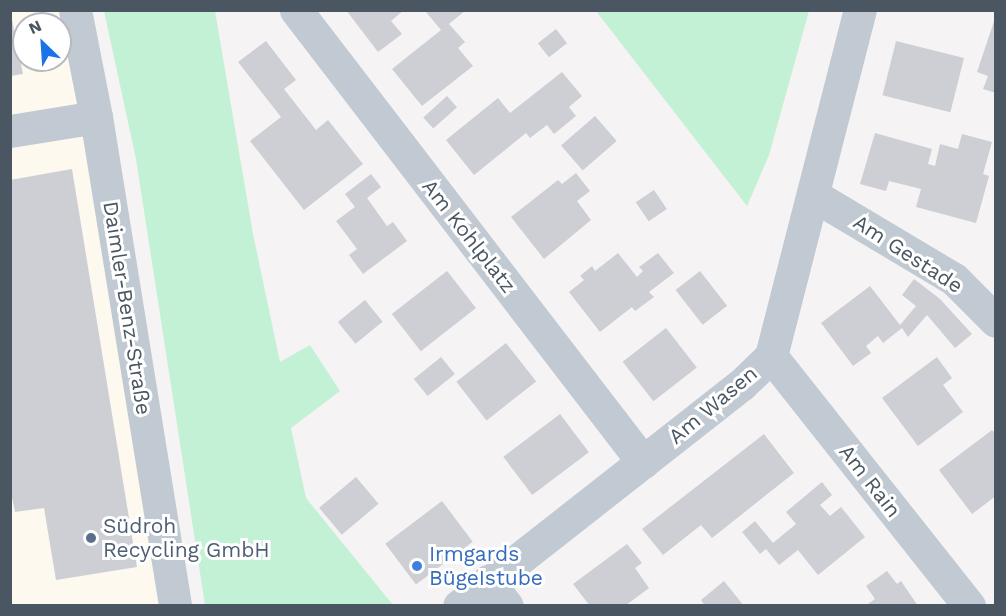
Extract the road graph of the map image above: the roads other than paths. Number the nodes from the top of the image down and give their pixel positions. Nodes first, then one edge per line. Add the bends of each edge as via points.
1 (75, 10) edge
2 (296, 10) edge
3 (860, 10) edge
4 (96, 117) junction
5 (10, 131) edge
6 (813, 195) junction
7 (996, 321) edge
8 (771, 356) junction
9 (643, 462) junction
10 (497, 593) edge
11 (175, 606) edge
12 (459, 606) edge
13 (969, 606) edge

1 - 4 street, Daimler-Benz-Straße
2 - 9 street, Am Kohlplatz
3 - 6 street, Am Wasen
4 - 5 street
4 - 11 street, Daimler-Benz-Straße
6 - 7 street, Am Gestade via 954,279
6 - 8 street, Am Wasen
8 - 9 street, Am Wasen via 741,385
8 - 13 street, Am Rain
9 - 10 street, Am Wasen
10 - 12 street, Am Wasen

